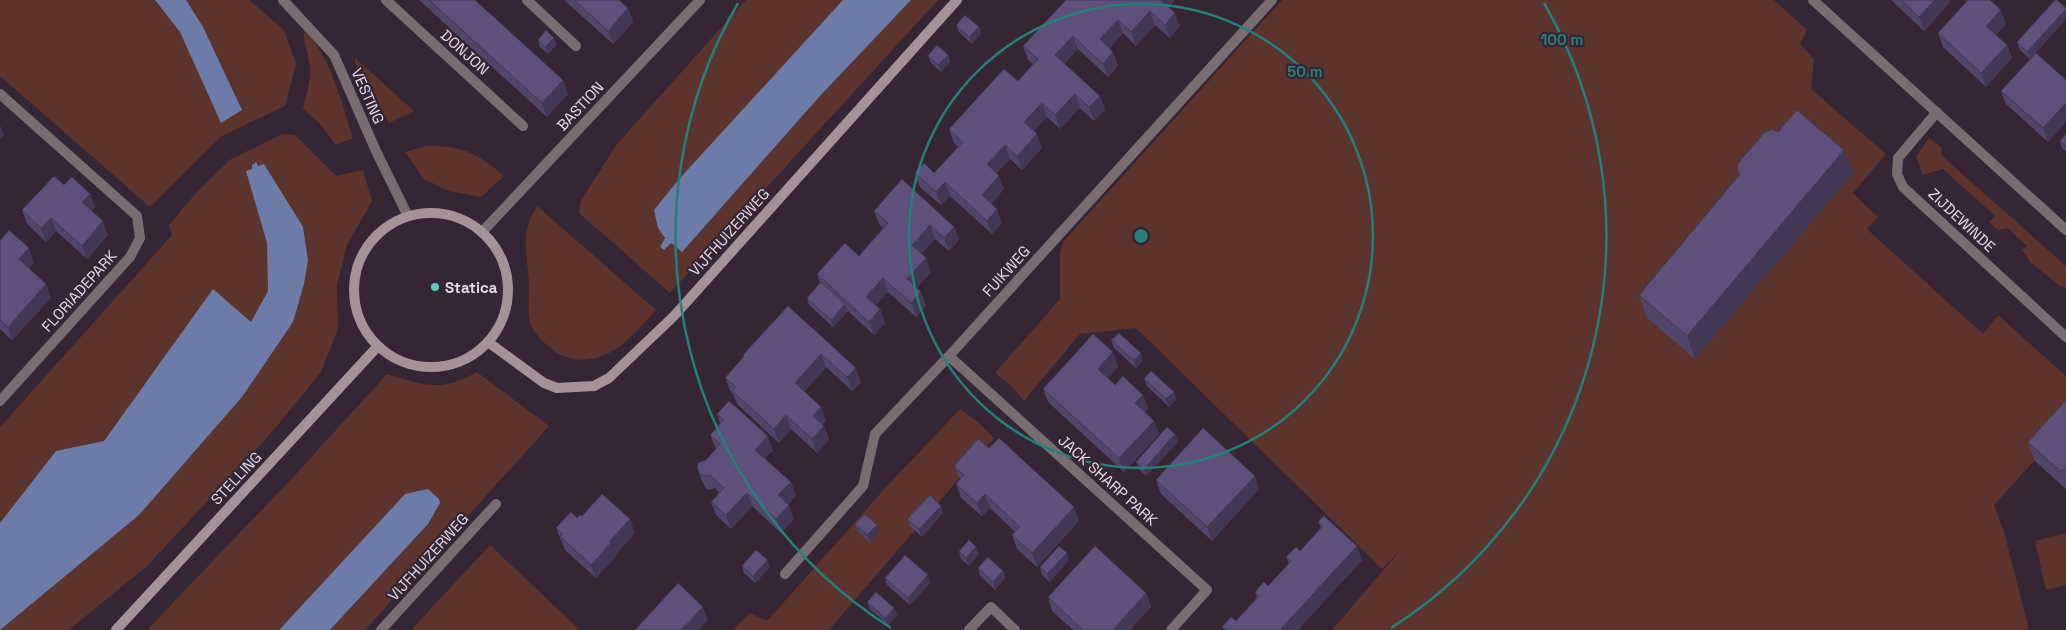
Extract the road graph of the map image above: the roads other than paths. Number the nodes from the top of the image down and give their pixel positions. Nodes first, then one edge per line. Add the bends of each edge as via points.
1 (283, 0) edge
2 (386, 0) edge
3 (527, 0) edge
4 (700, 0) edge
5 (957, 0) edge
6 (1272, 0) edge
7 (1812, 0) edge
8 (576, 46) dead end
9 (0, 94) edge
10 (1937, 112) junction
11 (523, 126) dead end
12 (408, 216) junction
13 (2066, 230) edge
14 (482, 232) junction
15 (2066, 337) edge
16 (488, 342) junction
17 (378, 346) junction
18 (949, 356) junction
19 (0, 402) edge
20 (496, 504) dead end
21 (785, 574) dead end
22 (116, 630) edge
23 (381, 630) edge
24 (969, 630) edge
25 (1015, 630) edge
26 (1171, 630) edge

1 - 12 street, VESTING via 334,55
2 - 11 street, DONJON
3 - 8 street
4 - 14 street, BASTION
5 - 16 street, VIJFHUIZERWEG via 674,316 609,378 594,386 557,388 544,383
6 - 18 street, FUIKWEG
7 - 10 street
9 - 19 street, FLORIADEPARK via 137,216 140,238 130,257
10 - 13 street
10 - 15 street, ZIJDEWINDE via 1898,158 1897,174 1903,187
12 - 14 street via 434,213 460,218
12 - 17 street via 388,226 371,242 359,262 354,284 356,307 364,328
14 - 16 street via 498,251 507,274 508,298 502,322
16 - 17 street via 473,355 434,368 401,361
17 - 22 street, STELLING
18 - 21 street, FUIKWEG via 876,434 863,486
18 - 26 street, JACK SHARP PARK via 1207,590
20 - 23 street, VIJFHUIZERWEG
24 - 25 street via 991,607

